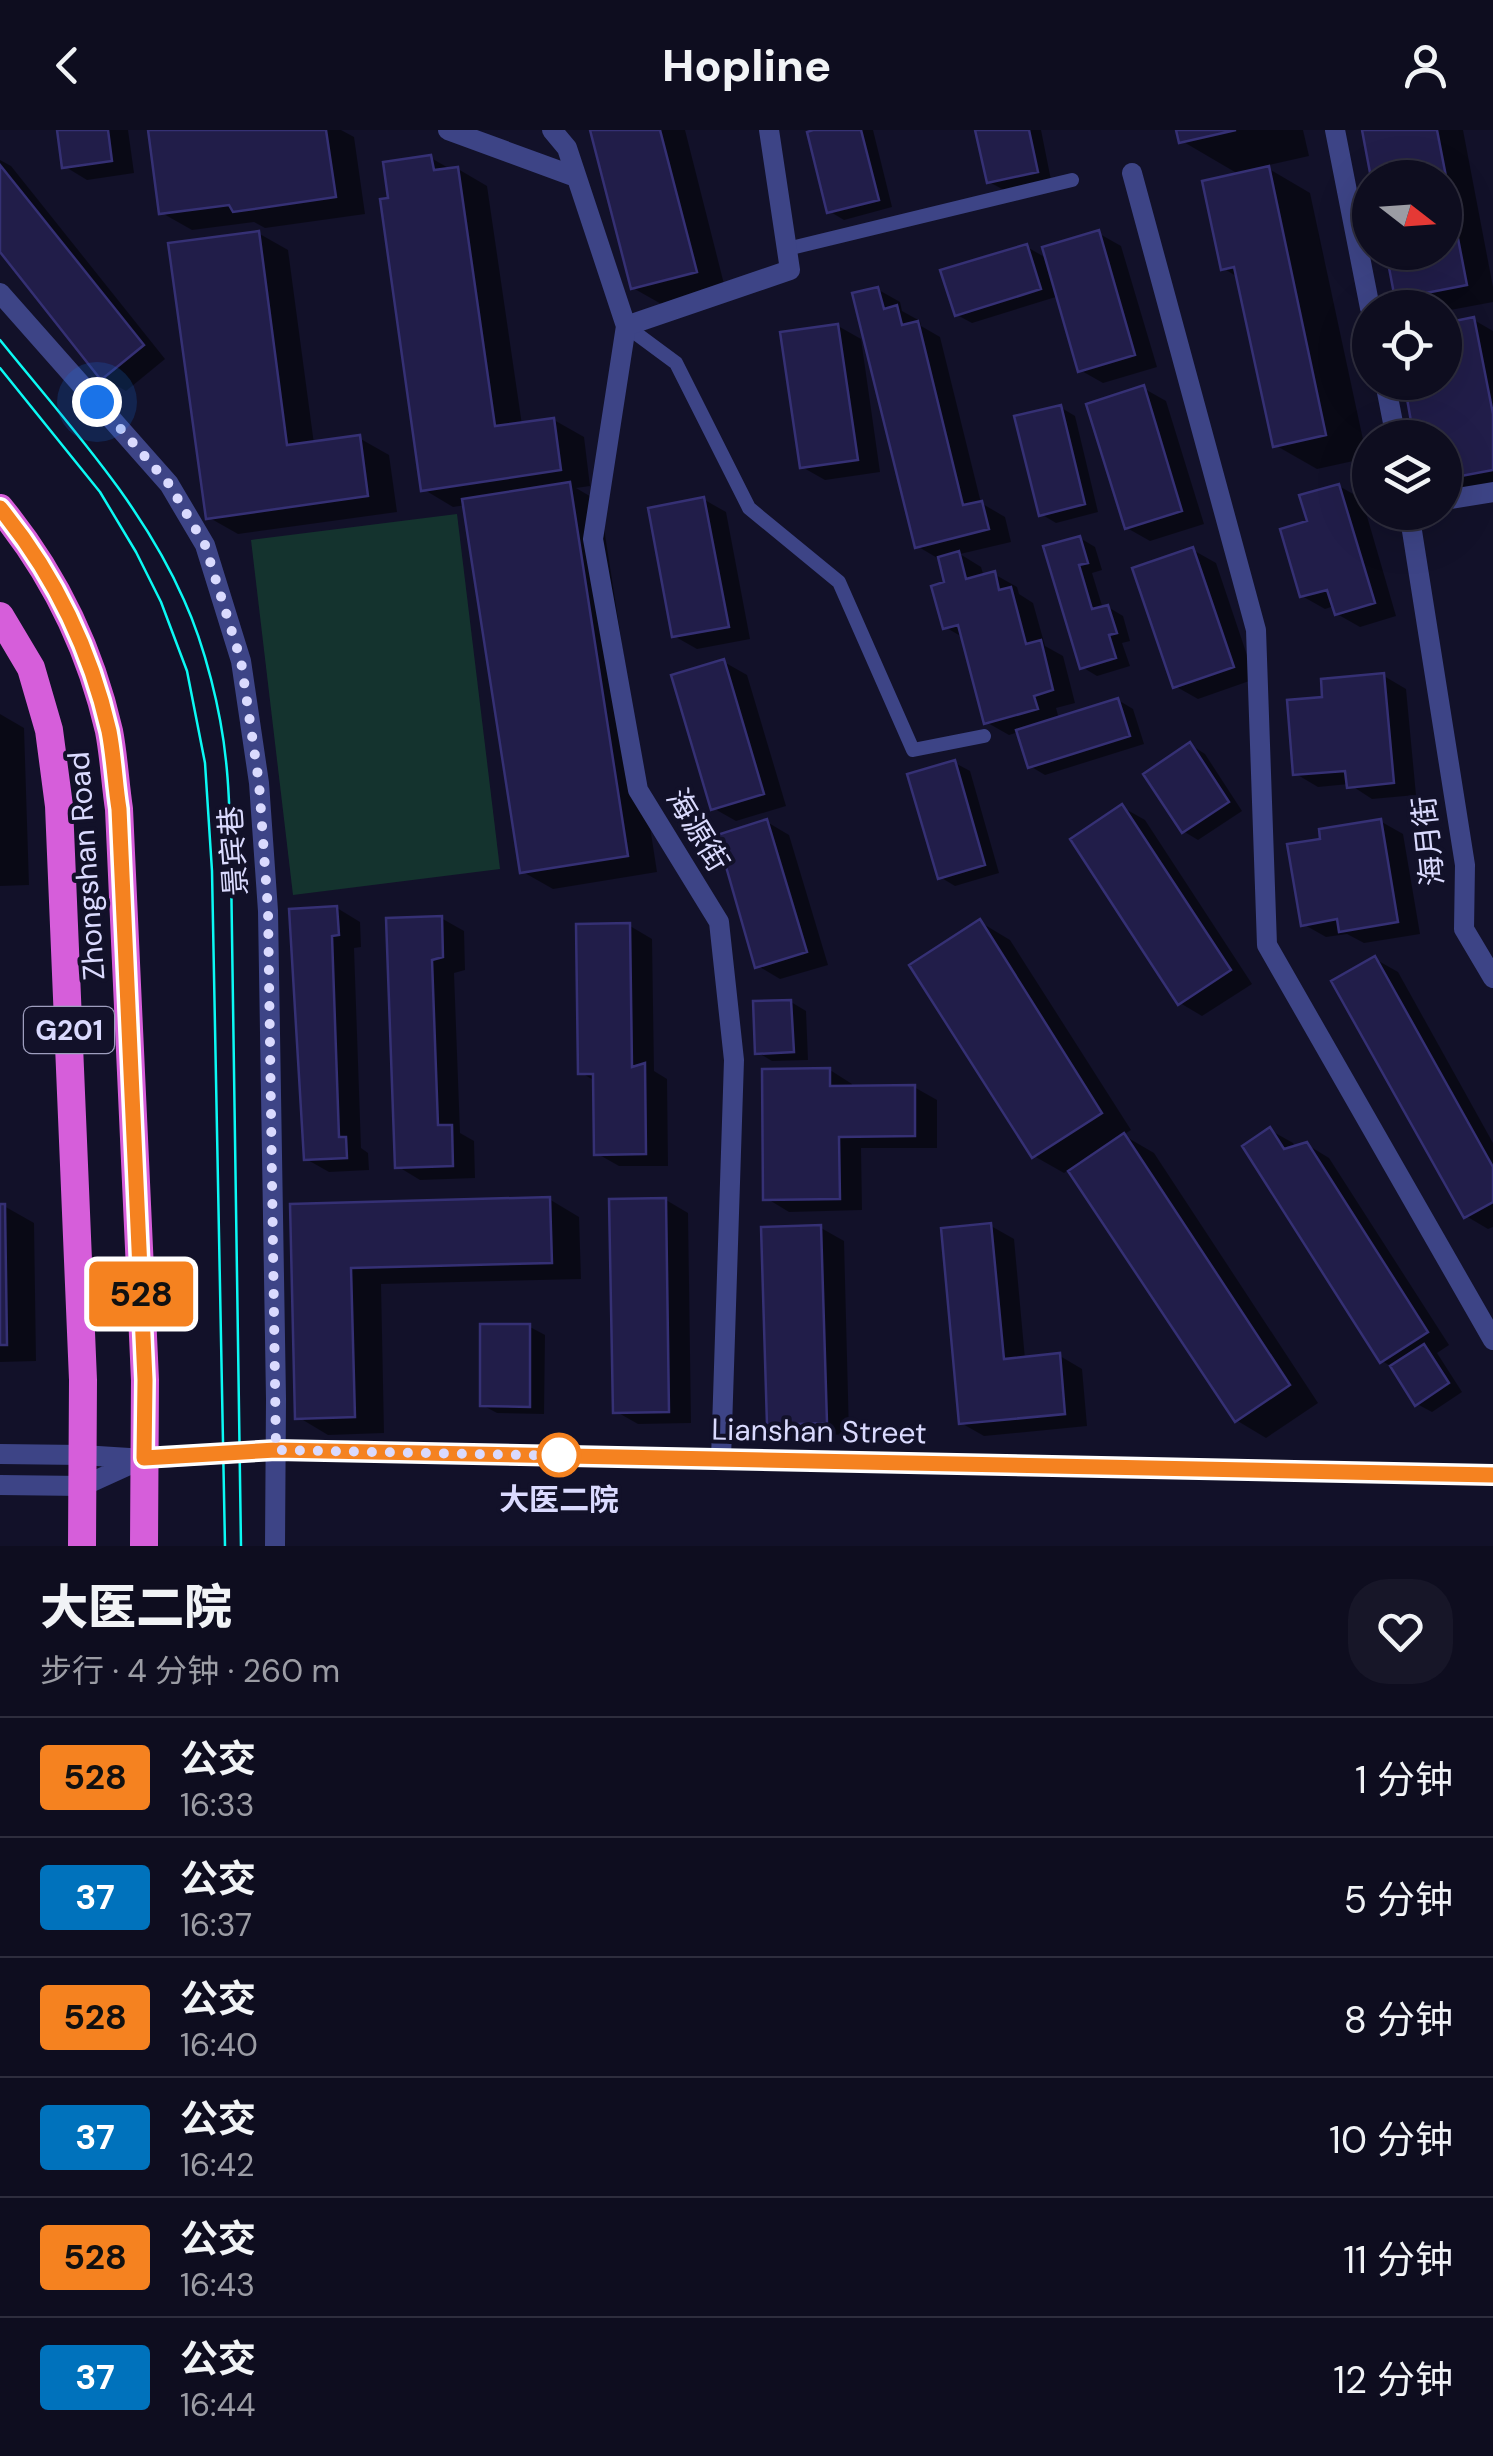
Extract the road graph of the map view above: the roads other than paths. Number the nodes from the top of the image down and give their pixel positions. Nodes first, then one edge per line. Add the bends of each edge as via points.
1 (448, 130) edge
2 (552, 130) edge
3 (769, 130) edge
4 (1335, 130) edge
5 (1132, 173) dead end
6 (576, 177) junction
7 (1072, 180) dead end
8 (787, 249) junction
9 (1366, 290) edge
10 (0, 294) edge
11 (626, 326) junction
12 (1493, 492) edge
13 (1462, 497) edge
14 (0, 508) edge
15 (1412, 530) edge
16 (0, 616) edge
17 (984, 736) dead end
18 (1493, 978) edge
19 (1493, 1340) edge
20 (276, 1450) junction
21 (0, 1454) edge
22 (82, 1455) junction
23 (144, 1458) junction
24 (721, 1459) junction
25 (1493, 1475) edge
26 (0, 1486) edge
27 (83, 1486) junction
28 (82, 1546) edge
29 (144, 1546) edge
30 (275, 1546) edge

1 - 6 street
2 - 6 street, 海源街
3 - 8 street
4 - 9 street
5 - 19 street via 1256,630 1267,945
6 - 11 street, 海源街
7 - 8 lane
8 - 11 street via 790,270
10 - 20 street, 景宾巷 via 169,484 205,545 241,661 268,910
11 - 17 lane via 676,363 749,508 839,582 913,750
11 - 24 street, 海源街 via 592,538 638,790 719,922 734,1060
12 - 13 street
14 - 23 highway, Zhongshan Road / G201 via 68,610 110,735 119,809
15 - 18 street, 海月街 via 1465,865 1464,929
16 - 22 highway, Zhongshan Road / G201 via 31,668 60,806
20 - 23 street, Lianshan Street
20 - 24 street, Lianshan Street
20 - 30 street, 景宾巷
21 - 22 street, Lianshan Street
22 - 23 street, Lianshan Street
22 - 27 highway, Zhongshan Road / G201
23 - 27 street, Lianshan Street
23 - 29 highway, Zhongshan Road / G201
24 - 25 street, Lianshan Street
26 - 27 street, Lianshan Street
27 - 28 highway, Zhongshan Road / G201

